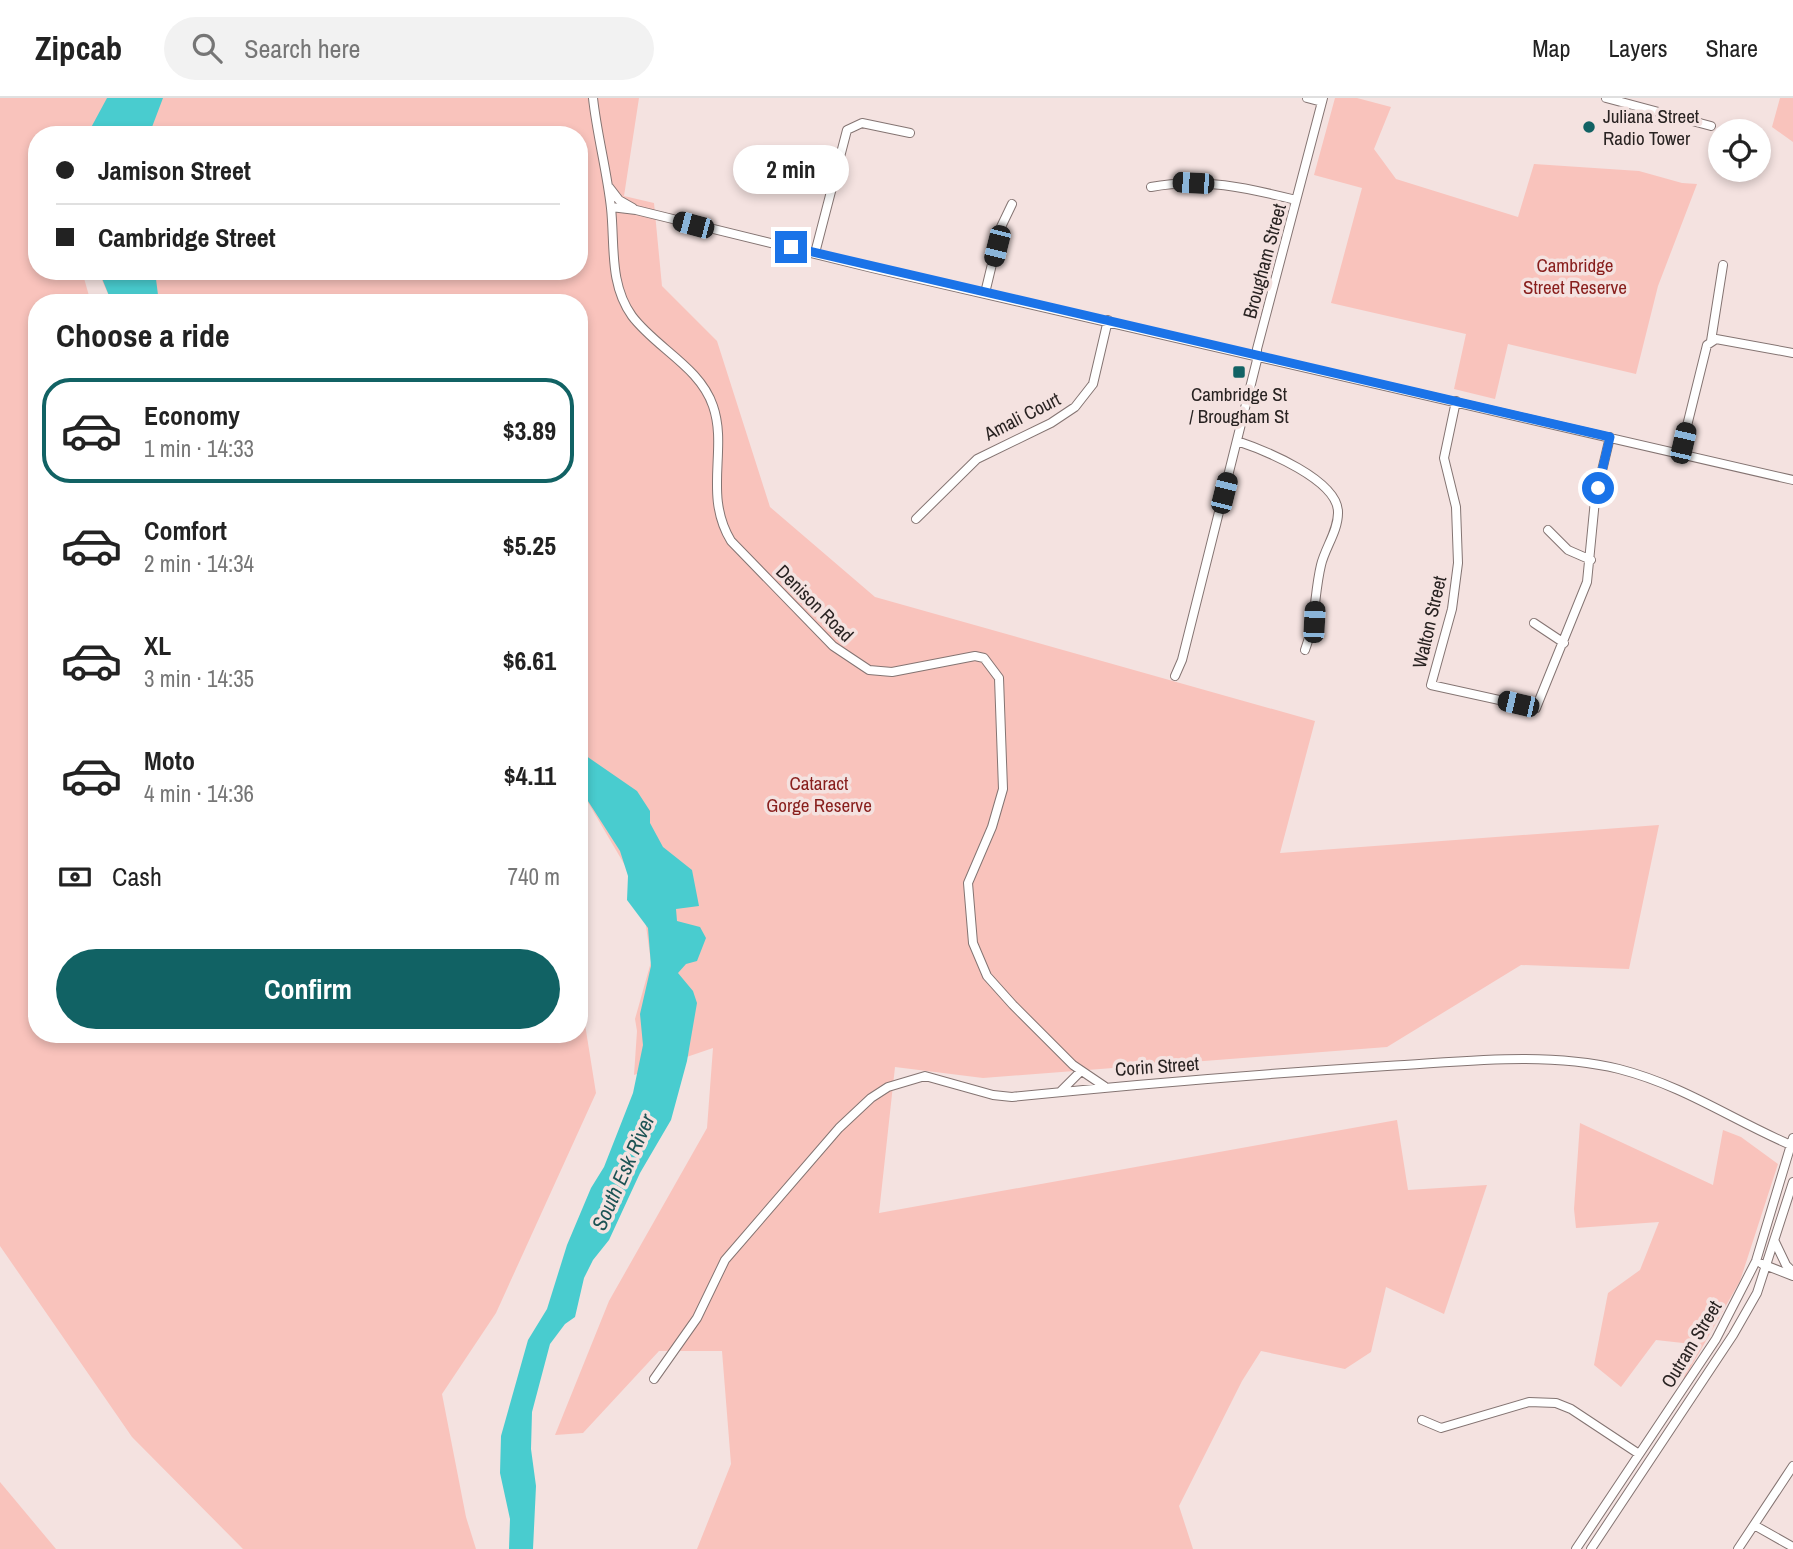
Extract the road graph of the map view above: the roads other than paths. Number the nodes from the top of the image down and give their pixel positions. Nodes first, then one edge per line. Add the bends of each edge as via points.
1 (593, 98) edge
2 (1307, 98) edge
3 (1606, 98) edge
4 (1322, 100) edge
5 (1708, 125) edge
6 (910, 133) dead end
7 (606, 181) junction
8 (1151, 187) dead end
9 (1296, 200) junction
10 (1012, 204) dead end
11 (611, 207) junction
12 (636, 210) junction
13 (815, 253) junction
14 (1724, 265) dead end
15 (985, 293) junction
16 (1108, 320) junction
17 (1711, 341) junction
18 (1793, 353) edge
19 (1257, 355) junction
20 (1456, 401) junction
21 (1610, 437) junction
22 (1237, 441) junction
23 (1680, 454) junction
24 (1793, 480) edge
25 (916, 519) dead end
26 (1548, 530) dead end
27 (1591, 560) junction
28 (1534, 623) dead end
29 (1564, 643) junction
30 (1305, 650) dead end
31 (1175, 676) dead end
32 (1081, 1072) junction
33 (1104, 1086) junction
34 (1060, 1092) junction
35 (1792, 1143) edge
36 (1793, 1182) edge
37 (1775, 1241) junction
38 (1756, 1261) junction
39 (1766, 1265) junction
40 (1793, 1274) edge
41 (654, 1379) dead end
42 (1422, 1420) dead end
43 (1639, 1454) junction
44 (1793, 1466) edge
45 (1754, 1525) junction
46 (1793, 1547) edge
47 (1576, 1549) edge
48 (1591, 1549) edge
49 (1738, 1549) edge

1 - 7 street, Denison Road
2 - 4 street
3 - 5 street
4 - 9 street, Brougham Street
6 - 13 street via 862,123 847,130
7 - 11 street, Denison Road
7 - 12 street via 620,200
8 - 9 street via 1174,182 1226,184
9 - 19 street, Brougham Street
10 - 15 street via 1001,227
11 - 12 street
11 - 32 street, Denison Road via 616,278 624,303 645,331 699,380 713,404 718,425 715,467 720,517 738,550 833,646 869,670 892,673 975,656 984,658 999,678 1003,789 968,883 973,943 987,976
12 - 13 street
13 - 15 street
14 - 17 street
15 - 16 street
16 - 19 street
16 - 25 street, Amali Court via 1093,384 1075,407 977,458
17 - 18 street
17 - 23 street
19 - 20 street
19 - 22 street, Brougham Street
20 - 21 street
20 - 29 street, Walton Street via 1444,458 1456,507 1458,563 1431,685 1536,708
21 - 23 street
21 - 27 street via 1595,500
22 - 30 street via 1286,461 1326,488 1337,504 1338,519 1322,562 1314,622
22 - 31 street, Brougham Street
23 - 24 street
26 - 27 street via 1568,550
27 - 29 street via 1583,596
28 - 29 street
32 - 33 street, Denison Road
32 - 34 street
33 - 34 street, Corin Street
33 - 35 street, Corin Street via 1549,1060 1616,1068 1657,1080
34 - 41 street, Corin Street via 993,1095 925,1076 888,1087 871,1098 839,1128 725,1260 697,1318
35 - 38 street, Outram Street
36 - 37 street, Outram Street
37 - 39 street, Outram Street
37 - 40 street
38 - 39 street
38 - 43 street, Outram Street via 1716,1339
39 - 40 street
39 - 48 street, Outram Street via 1757,1293 1733,1335
42 - 43 street via 1441,1428 1529,1402 1556,1403
43 - 47 street, Outram Street
44 - 45 street
45 - 46 street
45 - 49 street

